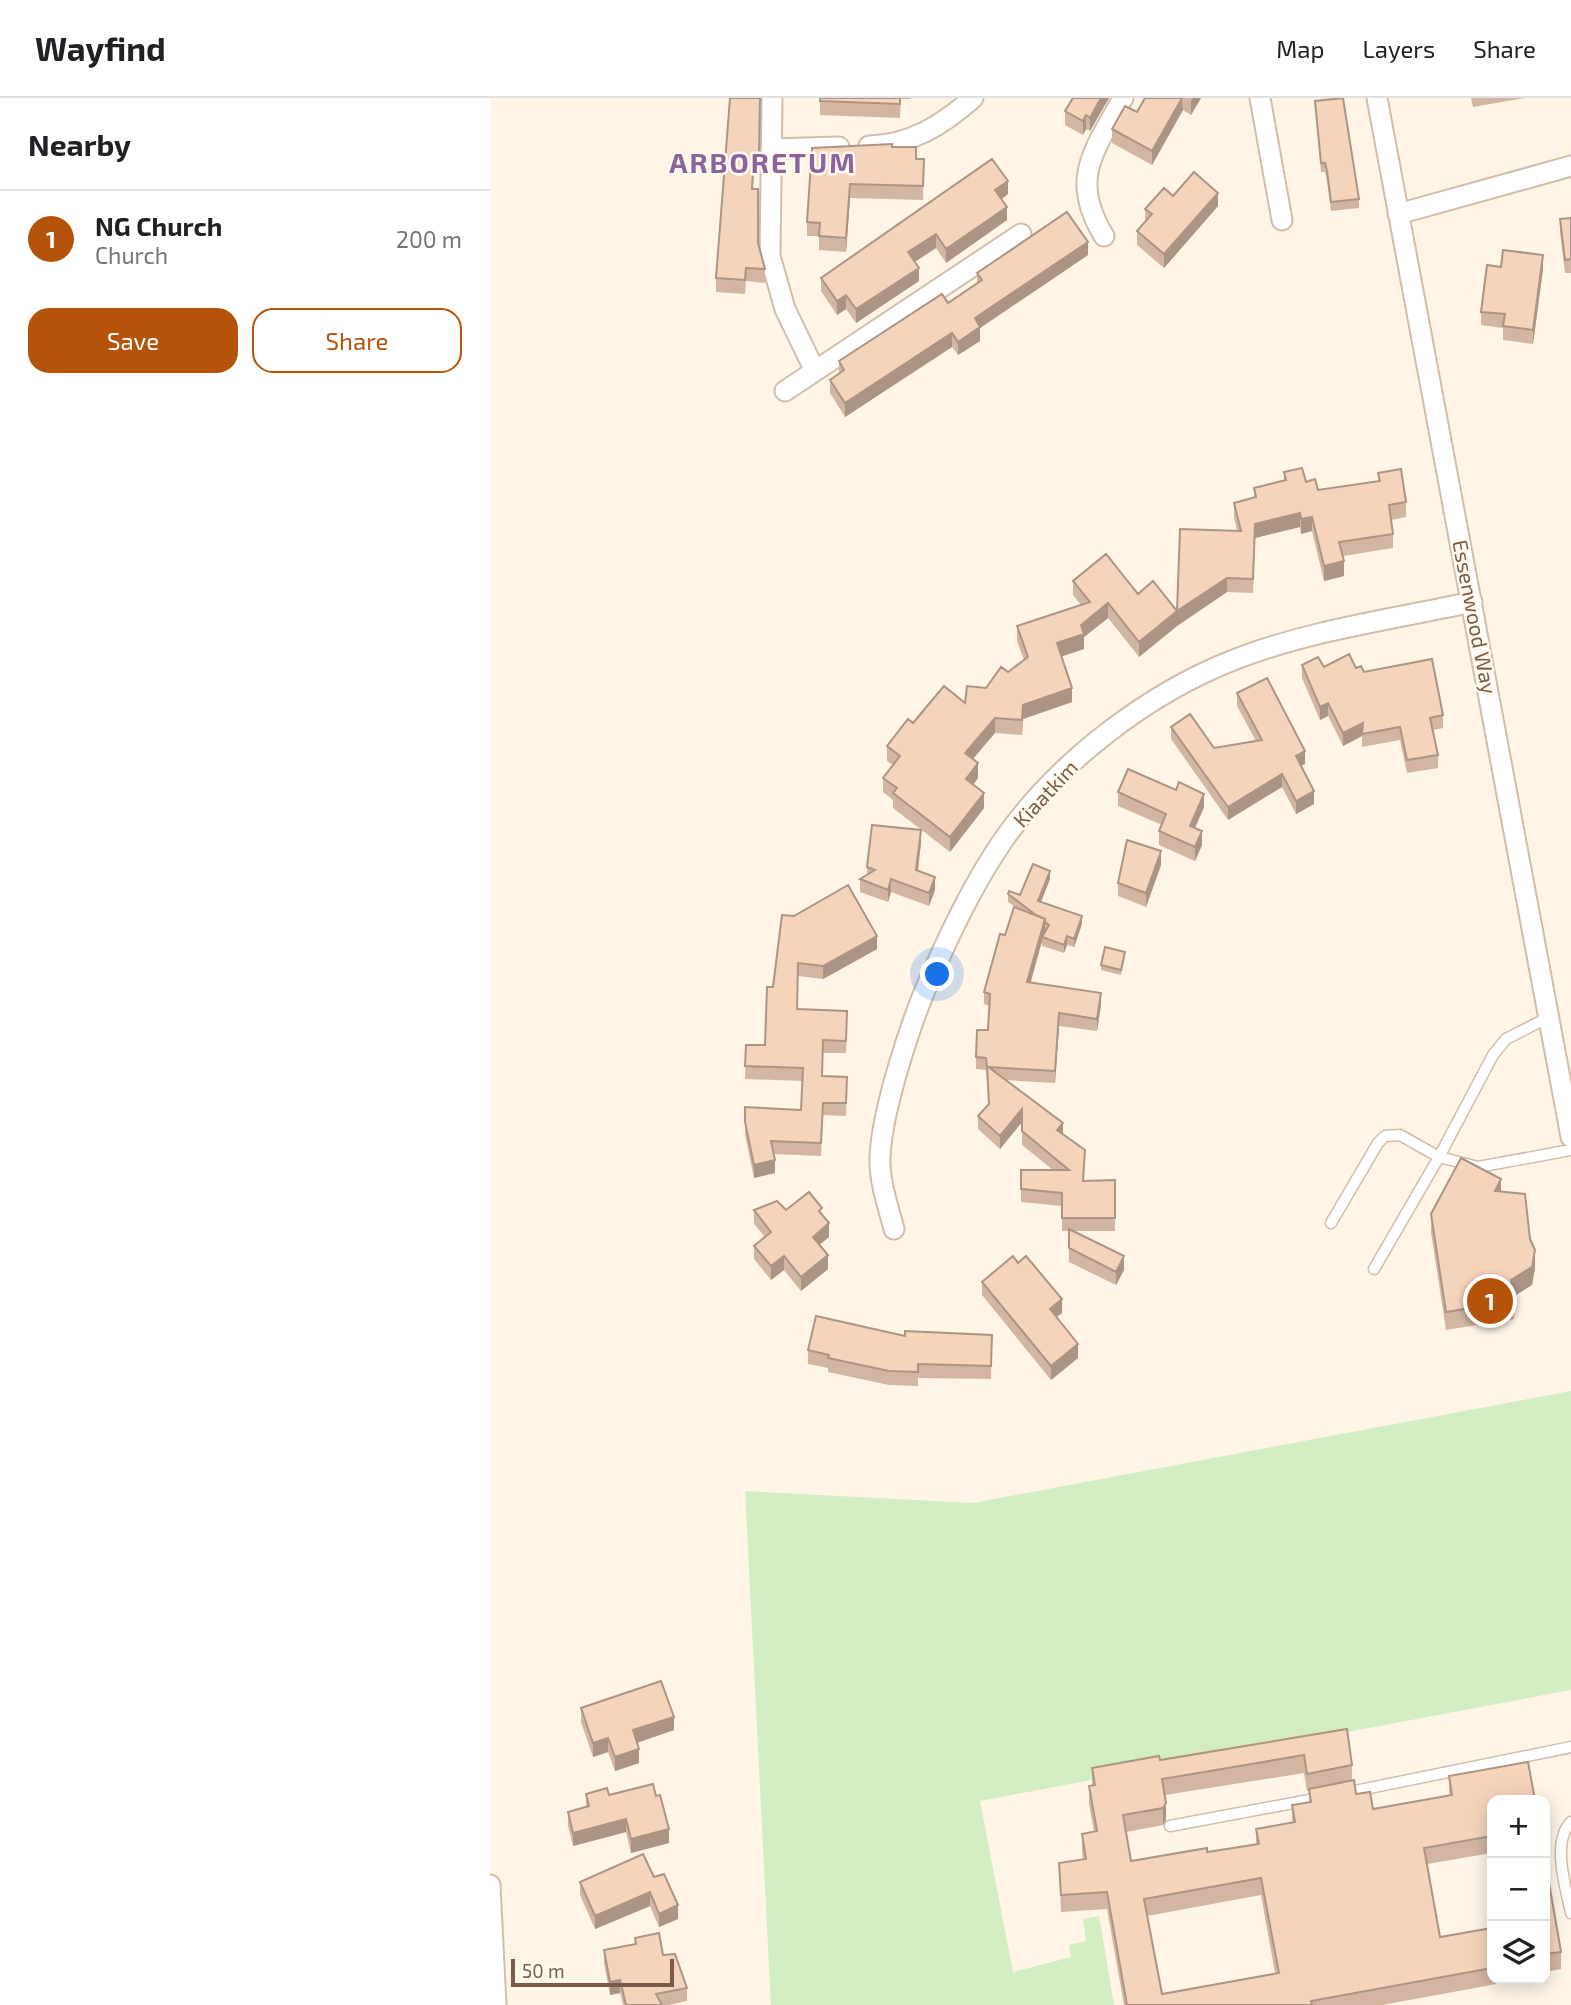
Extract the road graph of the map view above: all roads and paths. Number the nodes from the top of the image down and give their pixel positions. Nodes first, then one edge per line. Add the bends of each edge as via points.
1 (772, 98) edge
2 (973, 98) edge
3 (1122, 98) edge
4 (1260, 98) edge
5 (1377, 98) edge
6 (771, 149) junction
7 (1571, 166) edge
8 (1398, 214) junction
9 (1282, 220) dead end
10 (1021, 234) dead end
11 (1104, 236) dead end
12 (816, 371) junction
13 (785, 391) dead end
14 (1472, 602) junction
15 (1549, 1017) junction
16 (1571, 1137) edge
17 (1571, 1150) edge
18 (1439, 1157) junction
19 (1331, 1223) dead end
20 (894, 1229) dead end
21 (1374, 1269) dead end
22 (1571, 1748) edge
23 (1571, 1822) edge
24 (1170, 1826) dead end
25 (490, 1885) edge
26 (1571, 1913) edge
27 (492, 1967) edge
28 (496, 2005) edge

1 - 6 street
2 - 6 street via 907,142
3 - 11 street via 1089,166 1086,182 1088,207
4 - 9 street
5 - 8 street, Essenwood Way
6 - 12 street via 769,232 775,282
7 - 8 street
8 - 14 street, Essenwood Way
10 - 12 street
12 - 13 street
14 - 15 street, Essenwood Way
14 - 20 street, Kiaatkim via 1298,640 1234,660 1108,732 1049,786 1005,838 962,907 922,995 894,1086 880,1156
15 - 16 street, Essenwood Way
15 - 18 lane via 1506,1039 1493,1055
17 - 18 lane via 1488,1168
18 - 19 lane via 1400,1135 1385,1136
18 - 21 lane
22 - 24 lane
23 - 26 lane via 1563,1832 1561,1846
25 - 27 street
27 - 28 street

